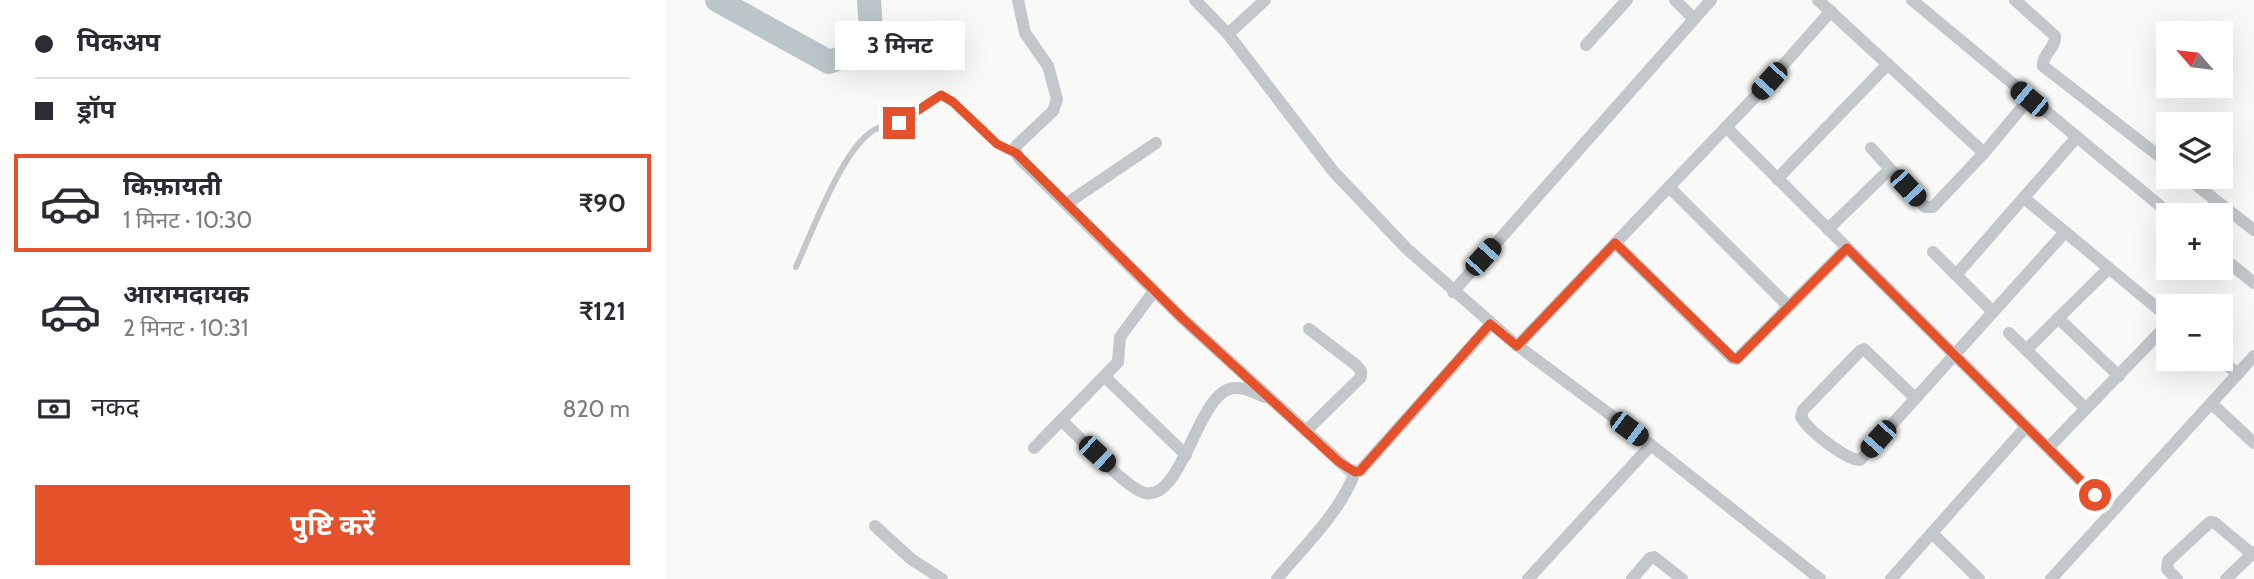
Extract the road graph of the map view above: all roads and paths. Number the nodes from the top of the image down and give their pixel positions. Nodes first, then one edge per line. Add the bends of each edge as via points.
1 (1018, 0) edge
2 (1195, 0) edge
3 (1265, 0) edge
4 (1627, 0) edge
5 (1675, 0) edge
6 (1710, 0) edge
7 (1818, 0) edge
8 (1914, 0) edge
9 (2015, 0) edge
10 (1831, 11) junction
11 (1694, 19) junction
12 (1228, 34) junction
13 (1586, 45) dead end
14 (1888, 64) junction
15 (2029, 99) junction
16 (1726, 127) junction
17 (2076, 138) junction
18 (1156, 143) dead end
19 (1871, 148) dead end
20 (1016, 153) junction
21 (1984, 153) junction
22 (2156, 154) edge
23 (1890, 169) junction
24 (1777, 179) junction
25 (1669, 187) junction
26 (2201, 189) edge
27 (2024, 198) junction
28 (2156, 203) edge
29 (1066, 204) junction
30 (1828, 229) junction
31 (2254, 230) edge
32 (2065, 232) junction
33 (1615, 243) junction
34 (1847, 248) junction
35 (1933, 252) dead end
36 (2233, 266) edge
37 (796, 267) dead end
38 (2109, 268) junction
39 (1956, 275) junction
40 (2254, 284) edge
41 (1154, 291) junction
42 (1453, 292) junction
43 (1789, 307) junction
44 (2156, 307) edge
45 (1993, 312) junction
46 (2058, 318) junction
47 (1490, 324) junction
48 (1309, 328) dead end
49 (2009, 333) dead end
50 (2156, 337) edge
51 (1517, 346) junction
52 (2026, 350) junction
53 (1954, 355) junction
54 (2254, 356) edge
55 (2233, 370) edge
56 (2238, 374) junction
57 (2119, 376) junction
58 (1105, 377) junction
59 (1915, 398) junction
60 (1271, 400) junction
61 (2211, 403) junction
62 (2086, 409) junction
63 (1062, 421) junction
64 (2026, 427) junction
65 (1306, 431) junction
66 (2254, 443) edge
67 (1651, 445) junction
68 (1034, 448) dead end
69 (2048, 448) junction
70 (1186, 455) junction
71 (1355, 472) junction
72 (2111, 511) junction
73 (875, 526) dead end
74 (1931, 533) junction
75 (2253, 553) edge
76 (1817, 578) edge
77 (942, 579) edge
78 (1277, 579) edge
79 (1528, 579) edge
80 (1632, 579) edge
81 (1682, 579) edge
82 (1891, 579) edge
83 (1979, 579) edge
84 (2051, 579) edge
85 (2178, 579) edge
86 (2226, 579) edge

1 - 20 street via 1025,33 1048,66 1057,99 1053,111 1020,140
2 - 12 street
3 - 12 street
4 - 13 street
5 - 11 street
6 - 11 street
7 - 10 street
8 - 15 street
9 - 22 street via 2055,36 2043,66
10 - 14 street
10 - 16 street
11 - 42 street
12 - 42 street via 1333,171
14 - 21 street
14 - 24 street
15 - 17 street
15 - 21 street
16 - 24 street
16 - 25 street
17 - 27 street
17 - 28 street
18 - 29 street
19 - 23 street
20 - 29 street
20 - 37 lane via 997,144 946,97 936,97 899,123 871,131 855,147
21 - 23 street via 1933,207 1925,207
23 - 30 street
24 - 30 street
25 - 33 street
25 - 43 street
26 - 31 street
27 - 32 street
27 - 39 street
29 - 41 street
30 - 34 street
32 - 38 street
32 - 45 street
33 - 43 street via 1733,358 1743,356
33 - 51 street
34 - 43 street
34 - 53 street
35 - 39 street
36 - 40 street
38 - 44 street
38 - 46 street
39 - 45 street
41 - 58 street via 1120,337 1118,362
41 - 60 street
42 - 47 street
45 - 53 street
46 - 52 street
46 - 57 street
47 - 51 street
47 - 71 street
48 - 65 street via 1356,365 1361,377
49 - 52 street
50 - 57 street
51 - 67 street
52 - 62 street
53 - 59 street
53 - 64 street
54 - 56 street
55 - 56 street
56 - 61 street
57 - 62 street
58 - 63 street
58 - 70 street
59 - 59 street via 1864,349 1801,417 1805,425 1850,458 1860,460
60 - 65 street
60 - 70 street via 1241,388 1220,394 1205,413
61 - 66 street
61 - 72 street
62 - 69 street
63 - 68 street
63 - 70 street via 1132,486 1150,494 1164,488
64 - 69 street
64 - 74 street
65 - 71 street
67 - 76 street
67 - 79 street
69 - 72 street
71 - 78 street via 1331,514
72 - 84 street
73 - 77 street via 911,559
74 - 82 street
74 - 83 street
75 - 85 street via 2215,523 2204,524 2168,561 2167,569
75 - 86 street
80 - 81 street via 1654,556

